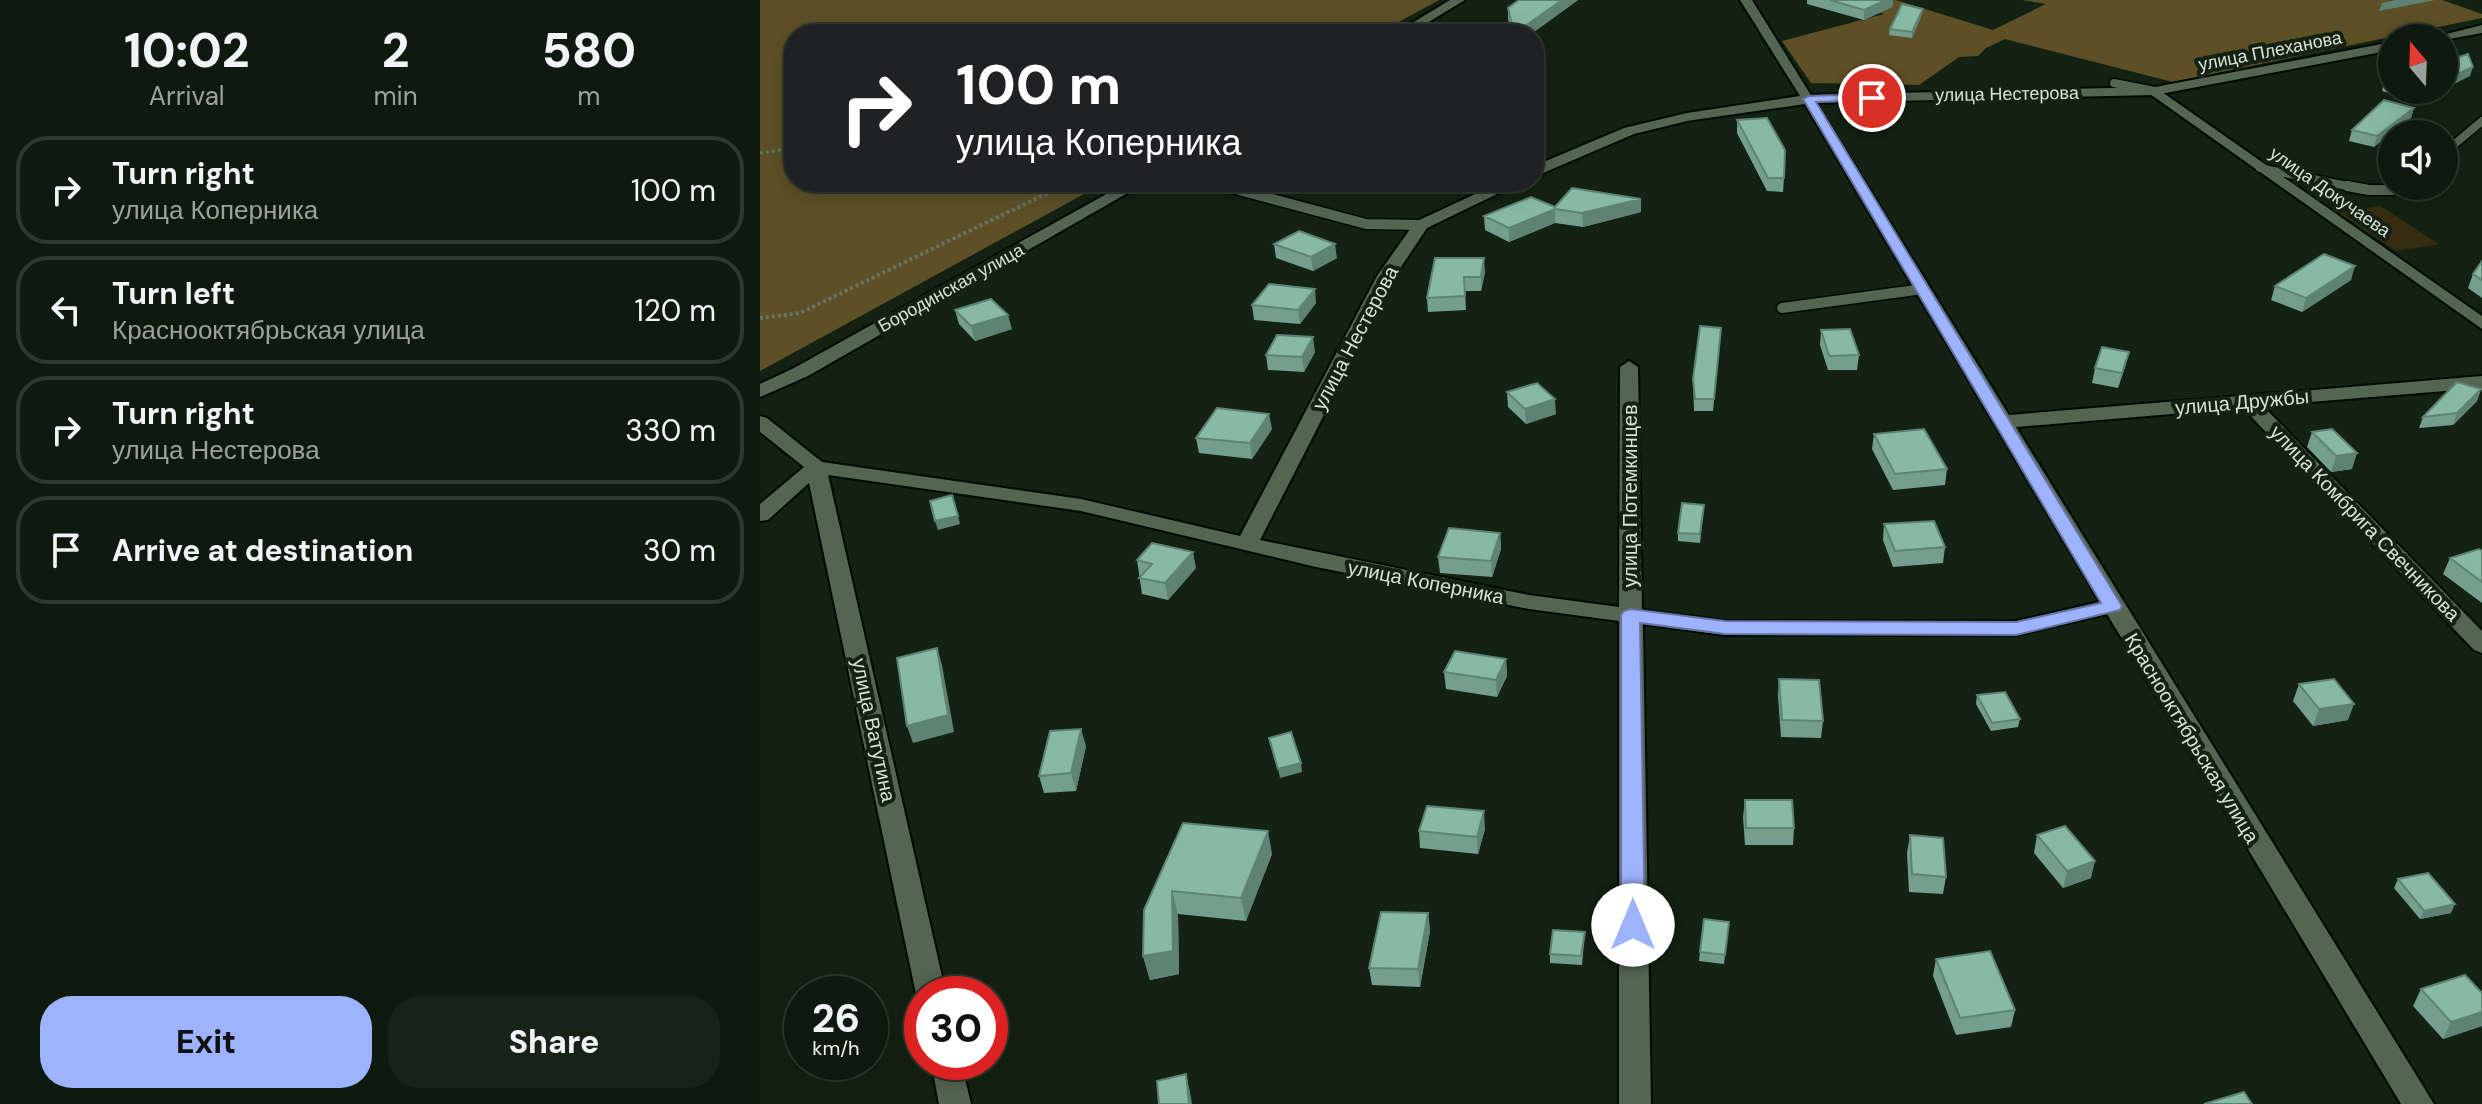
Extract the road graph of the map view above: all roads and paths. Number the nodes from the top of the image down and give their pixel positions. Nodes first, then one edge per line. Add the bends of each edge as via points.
1 (1459, 0) edge
2 (1746, 0) edge
3 (1417, 24) edge
4 (2482, 29) edge
5 (2458, 34) edge
6 (2378, 49) edge
7 (2114, 83) dead end
8 (2155, 91) junction
9 (1809, 99) junction
10 (2482, 121) edge
11 (2458, 141) edge
12 (784, 149) edge
13 (760, 153) edge
14 (1544, 168) edge
15 (2260, 168) junction
16 (2378, 190) edge
17 (1048, 192) edge
18 (1121, 192) edge
19 (1248, 192) edge
20 (1492, 192) edge
21 (1421, 225) junction
22 (1923, 289) junction
23 (1782, 308) dead end
24 (760, 318) edge
25 (2482, 324) edge
26 (1629, 367) dead end
27 (2482, 382) edge
28 (760, 391) edge
29 (2248, 402) junction
30 (760, 422) edge
31 (2002, 422) junction
32 (816, 467) junction
33 (760, 515) edge
34 (1247, 544) junction
35 (2113, 606) junction
36 (1631, 615) junction
37 (2482, 645) edge
38 (927, 976) edge
39 (950, 1080) edge
40 (955, 1104) edge
41 (1635, 1104) edge
42 (2418, 1104) edge

1 - 3 street
2 - 9 street, Краснооктябрьская улица
4 - 5 street
6 - 8 street, улица Плеханова
7 - 8 lane
8 - 9 street, улица Нестерова
8 - 15 street, улица Докучаева
9 - 14 street, улица Нестерова via 1629,131
9 - 22 street, Краснооктябрьская улица
10 - 11 lane
12 - 13 path
15 - 16 lane
15 - 25 street, улица Докучаева
17 - 24 path via 800,313
18 - 28 street, Бородинская улица
19 - 21 lane via 1366,224
20 - 21 street
21 - 34 street, улица Нестерова via 1386,276
22 - 23 lane
22 - 31 street, Краснооктябрьская улица
26 - 36 street, улица Потемкинцев
27 - 29 street, улица Дружбы
29 - 31 street, улица Дружбы
29 - 37 street, улица Комбрига Свечникова
30 - 32 street
31 - 35 street, Краснооктябрьская улица
32 - 33 street
32 - 34 street, улица Коперника via 1081,505
32 - 38 street, улица Ватутина
34 - 36 street, улица Коперника via 1513,599
35 - 36 street, улица Коперника via 2016,628 1725,628
35 - 42 street, Краснооктябрьская улица
36 - 41 street, улица Потемкинцев
39 - 40 street

